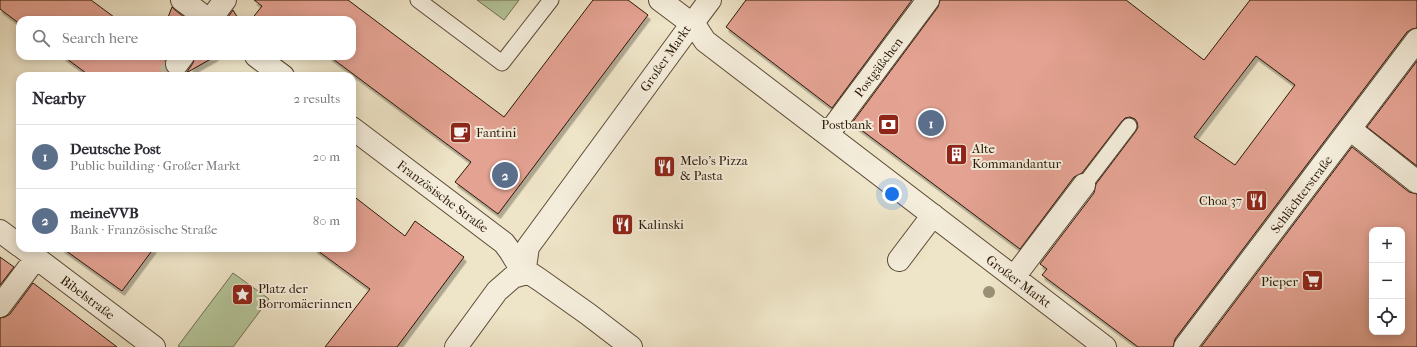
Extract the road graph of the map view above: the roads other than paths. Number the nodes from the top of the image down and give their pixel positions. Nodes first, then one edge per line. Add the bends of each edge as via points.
1 (182, 0) edge
2 (226, 0) edge
3 (418, 0) edge
4 (551, 0) edge
5 (660, 0) edge
6 (710, 0) edge
7 (928, 0) edge
8 (204, 16) edge
9 (212, 16) edge
10 (692, 21) junction
11 (1417, 40) edge
12 (261, 60) edge
13 (278, 72) edge
14 (1128, 126) dead end
15 (1350, 129) junction
16 (356, 131) edge
17 (828, 134) junction
18 (1417, 182) edge
19 (1084, 185) joint
20 (933, 215) junction
21 (0, 231) edge
22 (16, 243) edge
23 (26, 252) edge
24 (27, 252) edge
25 (899, 260) dead end
26 (524, 274) junction
27 (1014, 277) junction
28 (0, 306) edge
29 (154, 347) edge
30 (456, 347) edge
31 (631, 347) edge
32 (1105, 347) edge
33 (1185, 347) edge

1 - 8 street
2 - 9 street
3 - 4 lane via 502,63
5 - 10 street via 688,21
6 - 10 street
7 - 17 street, Postgäßchen
10 - 17 street, Großer Markt via 705,40
10 - 26 street, Großer Markt via 528,246
11 - 15 street, Schlächterstraße
12 - 13 street
14 - 19 lane
15 - 18 street
15 - 33 street, Schlächterstraße
16 - 26 street, Französische Straße via 504,243
17 - 20 street, Großer Markt
19 - 27 street
20 - 25 street
20 - 27 street, Großer Markt
21 - 22 street, Bibelstraße
23 - 28 street
24 - 29 street, Bibelstraße
26 - 30 street via 513,277 497,291
26 - 31 street via 531,274 540,280
27 - 32 street, Großer Markt

